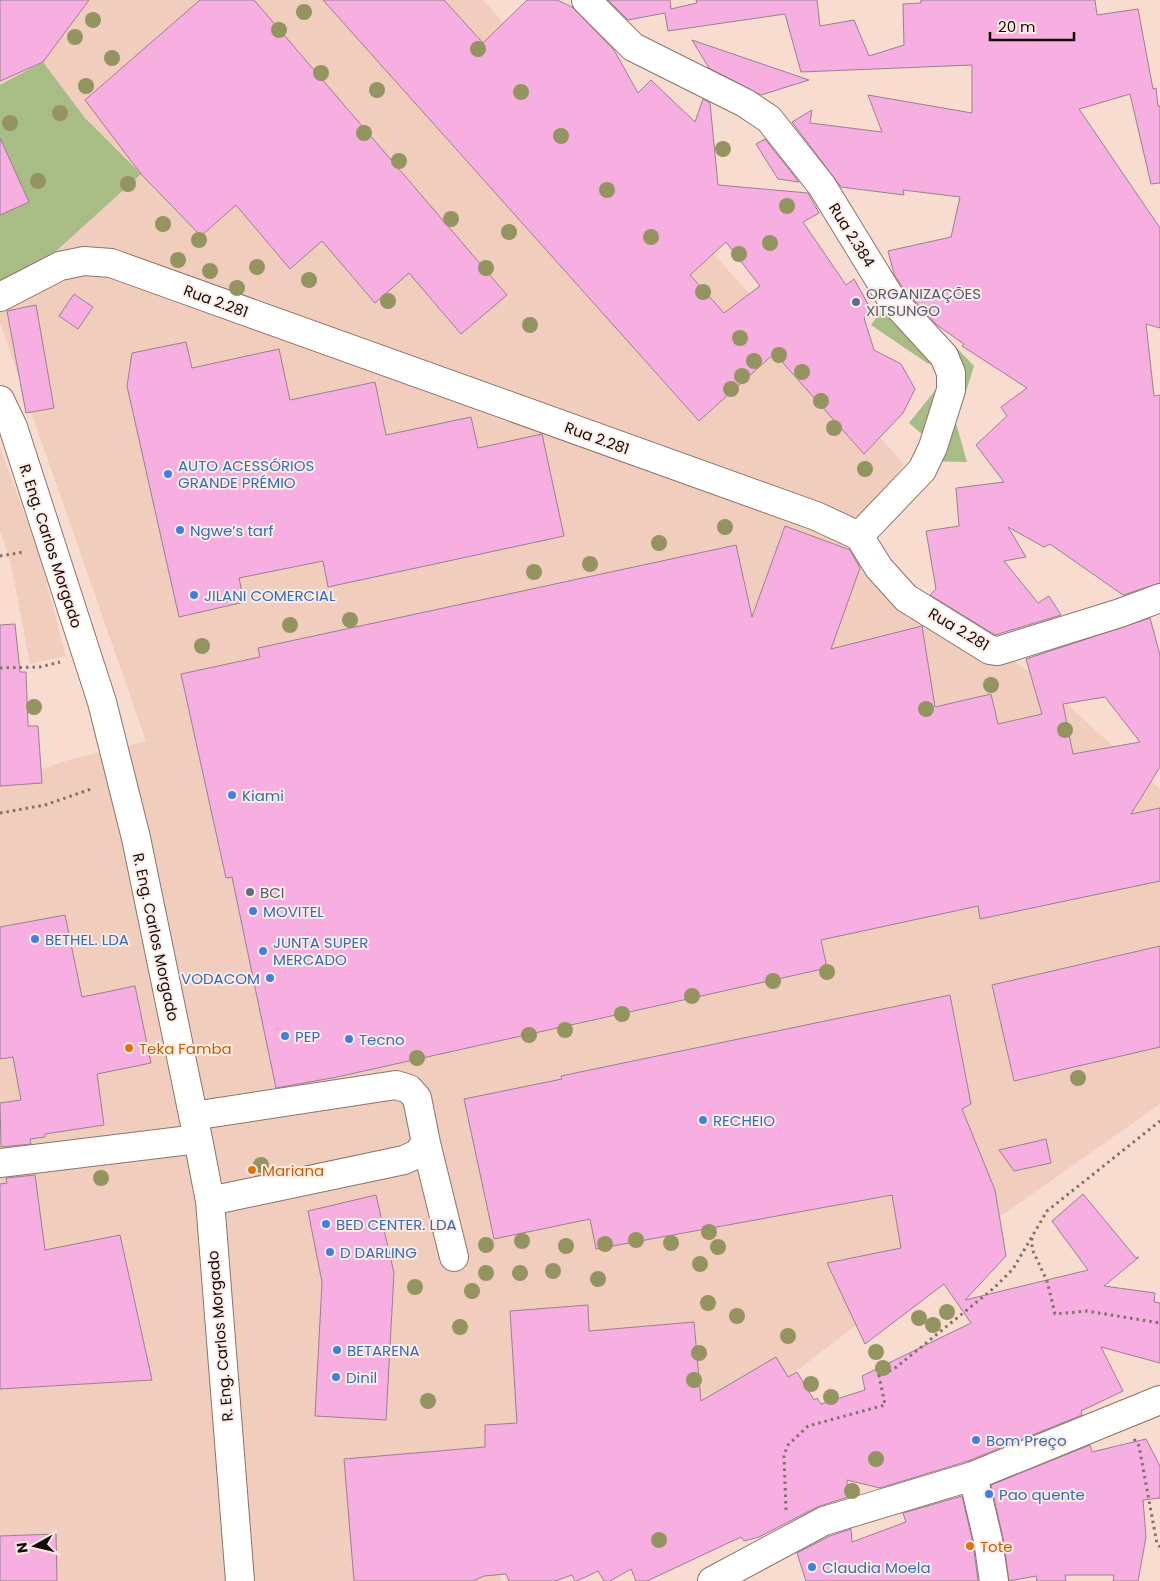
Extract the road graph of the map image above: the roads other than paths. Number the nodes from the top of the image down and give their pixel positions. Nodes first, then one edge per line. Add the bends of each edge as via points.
1 (586, 0) edge
2 (0, 297) edge
3 (0, 400) edge
4 (860, 536) junction
5 (1160, 598) edge
6 (195, 1128) junction
7 (426, 1143) junction
8 (0, 1163) edge
9 (210, 1201) junction
10 (454, 1257) dead end
11 (1160, 1400) edge
12 (972, 1476) junction
13 (240, 1581) edge
14 (712, 1581) edge
15 (994, 1581) edge

1 - 4 street, Rua 2.384 via 633,47 745,103 769,119 822,186 890,297 944,356 951,373 951,390 926,463
2 - 4 street, Rua 2.281 via 60,266 84,261 112,263 816,516
3 - 6 street, R. Eng. Carlos Morgado via 13,427 102,702 136,838
4 - 5 street, Rua 2.281 via 879,568 906,598 990,650 1007,648
6 - 7 street via 396,1085 409,1088 417,1098
6 - 8 street
6 - 9 street, R. Eng. Carlos Morgado
7 - 9 street via 417,1154 404,1160
7 - 10 street
9 - 13 street, R. Eng. Carlos Morgado
11 - 12 street
12 - 14 street via 824,1522
12 - 15 street via 988,1540

